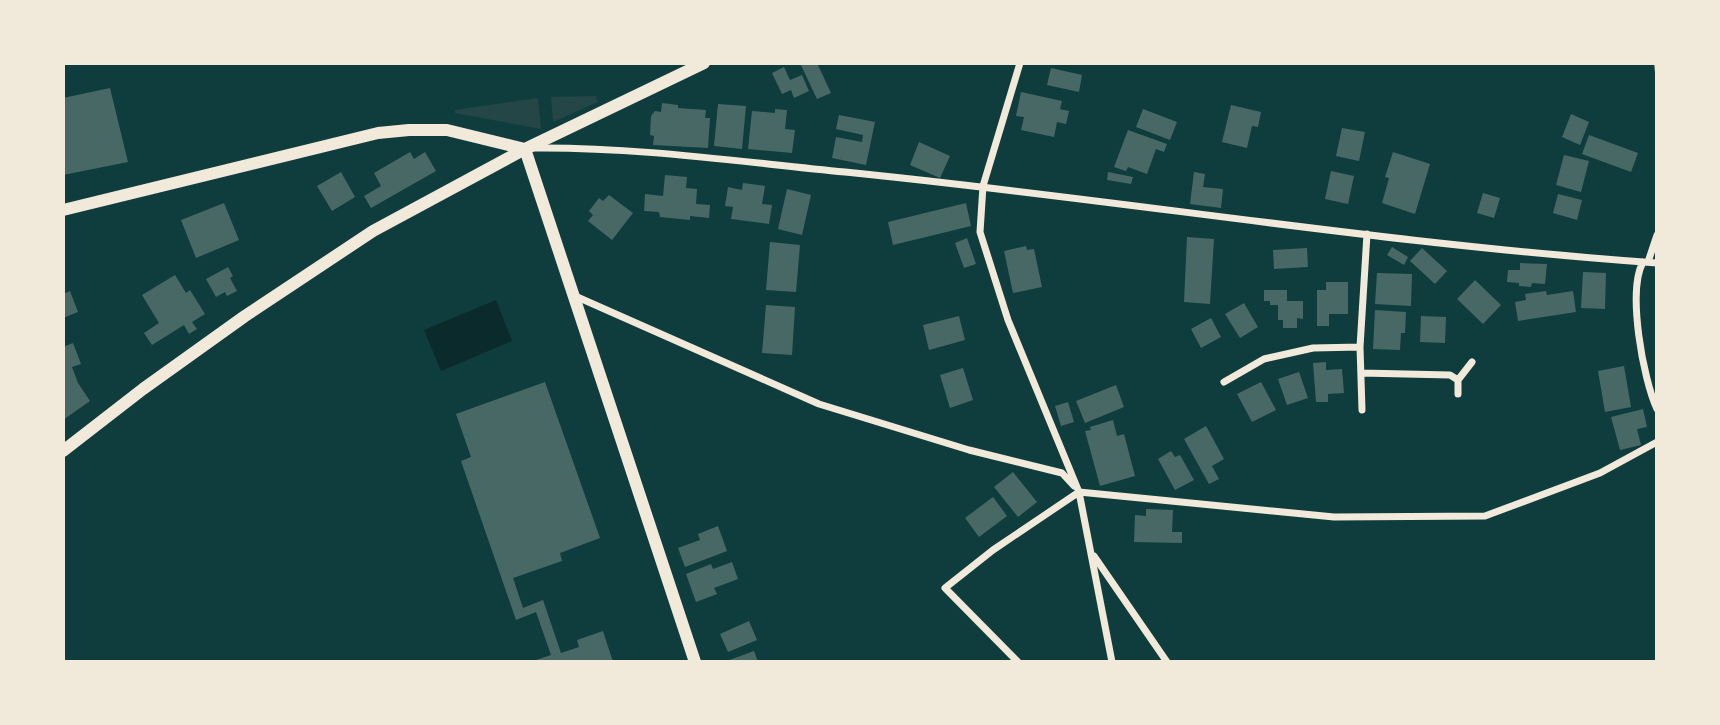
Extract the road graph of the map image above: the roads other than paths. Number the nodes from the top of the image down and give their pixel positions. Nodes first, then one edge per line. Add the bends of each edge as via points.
1 (704, 63) edge
2 (1020, 63) edge
3 (525, 149) junction
4 (983, 186) junction
5 (63, 210) edge
6 (1367, 234) junction
7 (1657, 235) edge
8 (1645, 262) junction
9 (1657, 263) edge
10 (574, 295) junction
11 (1360, 347) junction
12 (1472, 362) dead end
13 (1361, 373) junction
14 (1458, 380) junction
15 (1224, 382) dead end
16 (1458, 394) dead end
17 (1657, 409) edge
18 (1362, 410) dead end
19 (1657, 442) edge
20 (63, 451) edge
21 (1079, 492) junction
22 (1092, 553) junction
23 (695, 662) edge
24 (1018, 662) edge
25 (1112, 662) edge
26 (1167, 662) edge

1 - 3 street
2 - 4 street
3 - 4 street via 612,149
3 - 5 street via 447,130 378,133
3 - 10 street
3 - 20 street via 373,231 233,324
4 - 6 street
4 - 21 street via 980,232 1009,320
6 - 8 street
6 - 11 street
7 - 8 street
8 - 9 street
8 - 17 street via 1638,271 1637,315 1640,348
10 - 21 street via 819,404 1062,473
10 - 23 street
11 - 13 street
11 - 15 street via 1312,348 1264,359
12 - 14 street
13 - 14 street via 1450,375
13 - 18 street
14 - 16 street
19 - 21 street via 1600,473 1485,516 1334,517
21 - 22 street
21 - 24 street via 945,588
22 - 25 street
22 - 26 street

